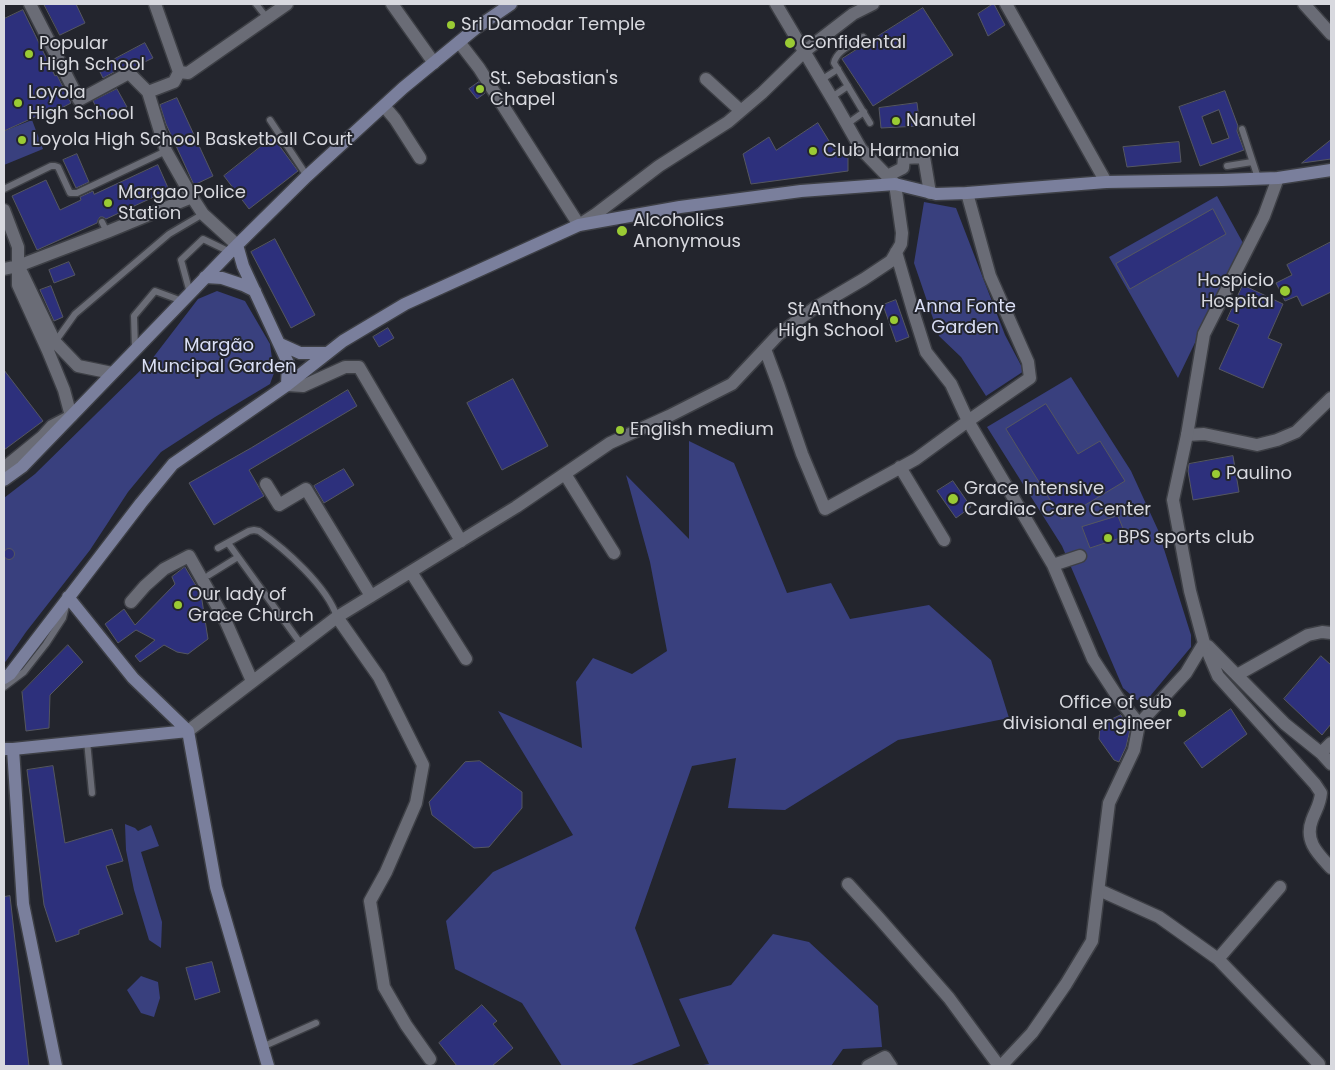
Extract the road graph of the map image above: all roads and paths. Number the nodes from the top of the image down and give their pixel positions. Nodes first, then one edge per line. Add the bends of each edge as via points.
1 (30, 4) edge
2 (155, 4) edge
3 (256, 4) edge
4 (287, 4) edge
5 (392, 4) edge
6 (511, 4) edge
7 (776, 4) edge
8 (873, 4) edge
9 (1006, 4) edge
10 (1304, 4) edge
11 (267, 18) junction
12 (1331, 34) edge
13 (863, 37) dead end
14 (459, 42) junction
15 (804, 51) junction
16 (434, 62) junction
17 (838, 69) junction
18 (179, 72) junction
19 (706, 79) dead end
20 (821, 80) junction
21 (848, 86) junction
22 (148, 92) junction
23 (832, 97) junction
24 (384, 106) junction
25 (741, 111) junction
26 (864, 112) junction
27 (270, 120) dead end
28 (870, 123) dead end
29 (847, 124) junction
30 (1242, 129) dead end
31 (166, 151) junction
32 (420, 158) dead end
33 (1252, 162) junction
34 (1227, 166) dead end
35 (1331, 170) edge
36 (308, 176) junction
37 (1258, 178) junction
38 (1278, 178) junction
39 (891, 180) junction
40 (1106, 182) junction
41 (4, 189) edge
42 (930, 193) junction
43 (967, 193) junction
44 (192, 197) junction
45 (4, 210) edge
46 (203, 214) junction
47 (580, 225) junction
48 (234, 248) junction
49 (896, 252) junction
50 (18, 266) junction
51 (4, 269) edge
52 (205, 278) junction
53 (255, 291) junction
54 (186, 297) junction
55 (280, 344) junction
56 (52, 347) junction
57 (765, 349) junction
58 (135, 350) junction
59 (326, 353) junction
60 (112, 373) junction
61 (286, 385) junction
62 (1331, 398) edge
63 (71, 416) junction
64 (968, 421) junction
65 (1187, 435) junction
66 (4, 468) edge
67 (900, 468) junction
68 (565, 474) junction
69 (4, 480) edge
70 (266, 484) dead end
71 (944, 540) dead end
72 (461, 541) junction
73 (228, 543) junction
74 (218, 548) dead end
75 (614, 553) dead end
76 (1080, 556) dead end
77 (238, 557) junction
78 (1053, 565) junction
79 (410, 572) junction
80 (209, 575) dead end
81 (371, 596) junction
82 (68, 597) junction
83 (131, 602) dead end
84 (337, 617) junction
85 (1330, 633) edge
86 (1204, 643) junction
87 (301, 644) junction
88 (466, 659) dead end
89 (1237, 675) junction
90 (4, 678) edge
91 (252, 682) junction
92 (4, 687) edge
93 (1139, 724) junction
94 (188, 731) junction
95 (87, 742) junction
96 (1331, 743) edge
97 (9, 749) edge
98 (1321, 753) junction
99 (1331, 764) edge
100 (92, 793) dead end
101 (1331, 868) edge
102 (848, 884) dead end
103 (1280, 887) dead end
104 (1099, 890) junction
105 (1218, 959) junction
106 (316, 1023) dead end
107 (262, 1047) junction
108 (430, 1059) dead end
109 (56, 1066) edge
110 (268, 1066) edge
111 (868, 1066) edge
112 (891, 1066) edge
113 (1000, 1066) edge
114 (1317, 1066) edge

1 - 22 street via 79,100 129,73
2 - 18 street
3 - 11 lane
4 - 11 street
5 - 16 street
6 - 14 main road
7 - 15 street
8 - 15 street via 853,14
9 - 40 street
10 - 12 street
11 - 18 street via 188,74
13 - 17 lane via 838,54 834,63
14 - 16 main road
14 - 47 street
15 - 20 street
15 - 25 street
16 - 24 main road
17 - 20 lane
17 - 21 lane
18 - 22 street via 174,82
19 - 25 street
20 - 23 street
21 - 23 lane
21 - 26 lane
22 - 31 street
23 - 29 street
24 - 32 street
24 - 36 main road
25 - 47 street via 658,166
26 - 28 lane
26 - 29 lane
27 - 36 lane
29 - 39 street via 861,149
30 - 33 lane
31 - 41 lane via 88,192 70,192 55,166
31 - 44 street
33 - 34 lane
33 - 37 lane
35 - 38 main road
36 - 48 main road
37 - 38 main road
37 - 40 main road
38 - 65 street via 1264,216 1204,334
39 - 42 main road
39 - 42 street via 904,168 904,158 924,157
39 - 47 main road via 680,207
39 - 49 street via 902,233
40 - 43 main road
42 - 43 main road
43 - 64 street via 990,276 1028,362 1030,378
44 - 46 street
44 - 50 street via 105,227
45 - 50 street via 18,247
46 - 48 street
46 - 56 lane via 168,234 89,302
47 - 59 main road via 405,304
48 - 52 main road
48 - 53 main road
48 - 54 lane via 203,239 181,260
49 - 57 street via 891,261 813,309
49 - 64 street via 926,352 951,384
50 - 51 street
50 - 56 street
52 - 53 main road via 222,278
52 - 54 main road
53 - 55 main road
54 - 58 main road
54 - 58 lane via 155,291 134,316
55 - 59 main road via 300,353
55 - 61 main road via 288,363
56 - 60 street via 78,366
56 - 63 street
57 - 67 street via 825,509
57 - 68 street via 732,384 610,443
58 - 60 main road
59 - 61 main road
60 - 63 main road
61 - 72 street via 303,386 345,367 359,367
61 - 82 main road via 173,464
62 - 65 street via 1296,432 1277,440 1257,445 1204,434
63 - 66 street via 52,426
63 - 69 main road
64 - 67 street
64 - 78 street
65 - 86 street via 1173,500 1190,591
67 - 71 street
68 - 72 street
68 - 75 street
70 - 81 street via 279,506 306,489
72 - 79 street
73 - 74 lane
73 - 77 lane
73 - 84 lane via 249,531 259,530 326,595
76 - 78 street
77 - 80 lane
77 - 87 lane
78 - 93 street via 1093,659
79 - 81 street
79 - 88 street
81 - 84 street
82 - 90 main road
82 - 92 lane via 63,618 46,644 24,672
82 - 94 main road via 133,678
83 - 91 street via 164,569 188,556 226,622
84 - 87 street
84 - 108 street via 380,677 423,764 416,803 370,900 384,987
85 - 89 street via 1308,635
86 - 89 street
86 - 93 street via 1186,673
86 - 101 street via 1218,676 1321,793 1309,833 1314,849
87 - 91 street
89 - 98 street via 1285,724
91 - 94 street
93 - 104 street via 1134,750 1109,803
94 - 95 main road
94 - 107 main road via 216,887
95 - 97 main road
95 - 100 lane
96 - 98 street
97 - 109 main road via 23,904
98 - 99 street
102 - 113 street via 949,998
103 - 105 street
104 - 105 street via 1159,917
104 - 113 street via 1092,941 1032,1033
105 - 114 street via 1319,1064
106 - 107 lane
107 - 110 main road
111 - 112 street via 885,1057

